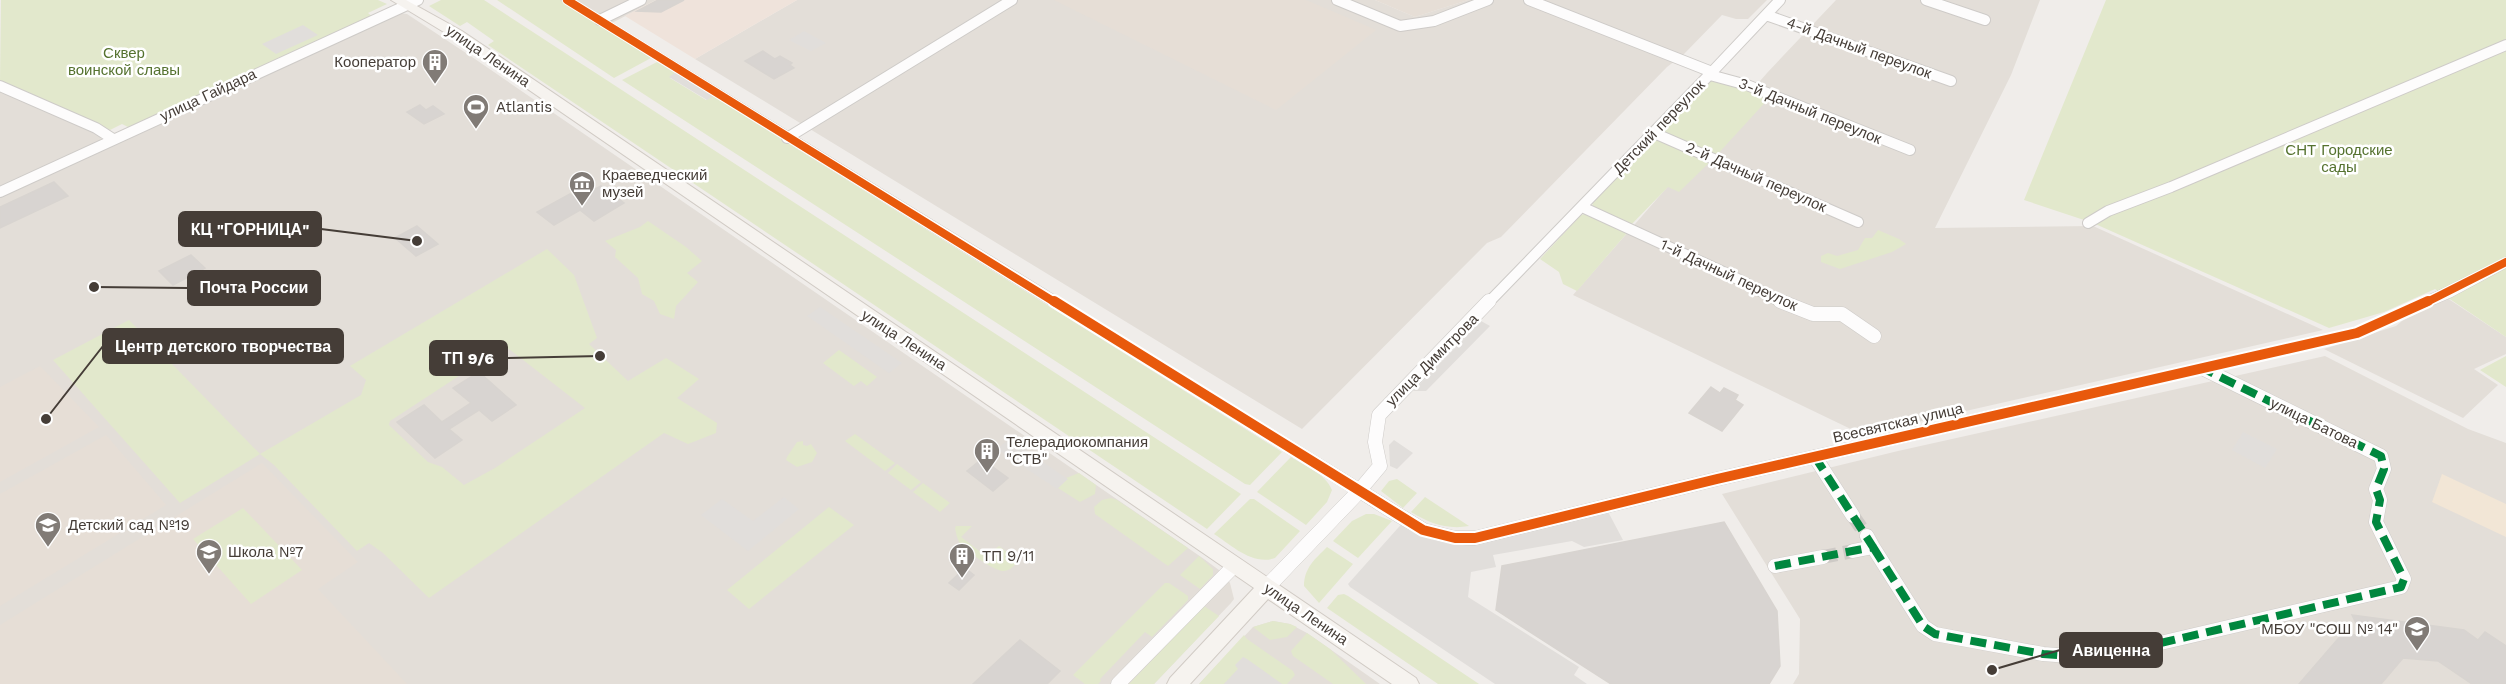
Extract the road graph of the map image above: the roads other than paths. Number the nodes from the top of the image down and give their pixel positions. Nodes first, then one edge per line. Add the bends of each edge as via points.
1 (567, 0) edge
2 (641, 0) edge
3 (1011, 0) edge
4 (1338, 0) edge
5 (1488, 0) edge
6 (1529, 0) edge
7 (1780, 0) edge
8 (1926, 0) edge
9 (407, 2) edge
10 (1766, 15) junction
11 (600, 20) junction
12 (1985, 20) dead end
13 (2506, 45) edge
14 (1711, 74) junction
15 (1951, 81) dead end
16 (0, 86) edge
17 (1654, 133) junction
18 (787, 138) junction
19 (113, 140) junction
20 (1910, 150) dead end
21 (0, 192) edge
22 (1582, 207) junction
23 (1858, 222) dead end
24 (2088, 223) dead end
25 (2506, 262) edge
26 (1520, 272) joint
27 (1874, 336) dead end
28 (2205, 369) junction
29 (1815, 457) junction
30 (1359, 490) junction
31 (1853, 516) tunnel mouth
32 (1853, 551) tunnel mouth
33 (1823, 557) tunnel mouth
34 (1235, 565) junction
35 (1775, 566) dead end
36 (1267, 587) junction
37 (1118, 684) edge
38 (1176, 684) edge
39 (1409, 684) edge

1 - 11 street, Всесвятская улица
2 - 11 street
3 - 18 street
4 - 5 street via 1400,26 1434,21
6 - 14 street, Детский переулок
7 - 10 street
8 - 12 street
9 - 19 street, улица Гайдара
9 - 34 main road, улица Ленина
10 - 14 street
10 - 15 street, 4-й Дачный переулок
11 - 18 street, Всесвятская улица
13 - 24 street
14 - 17 street, Детский переулок
14 - 20 street, 3-й Дачный переулок
16 - 19 street
17 - 22 street, Детский переулок
17 - 23 street, 2-й Дачный переулок
18 - 30 street, Всесвятская улица
19 - 21 street, улица Гайдара
22 - 26 street, Детский переулок
22 - 27 street, 1-й Дачный переулок via 1787,304 1828,317 1842,314
25 - 28 street, Всесвятская улица via 2357,333
26 - 30 street, улица Димитрова via 1379,415 1375,442 1380,466
28 - 29 street, Всесвятская улица
28 - 32 street, улица Батова via 2381,456 2384,469 2376,489 2380,501 2376,522 2404,584 2397,589 2096,658 2043,654 1935,634 1923,626 1870,542
29 - 30 street, Всесвятская улица via 1474,538 1423,530
29 - 31 street
30 - 36 street
33 - 35 street
34 - 36 main road, улица Ленина
34 - 37 street
36 - 38 main road
36 - 39 main road, улица Ленина

